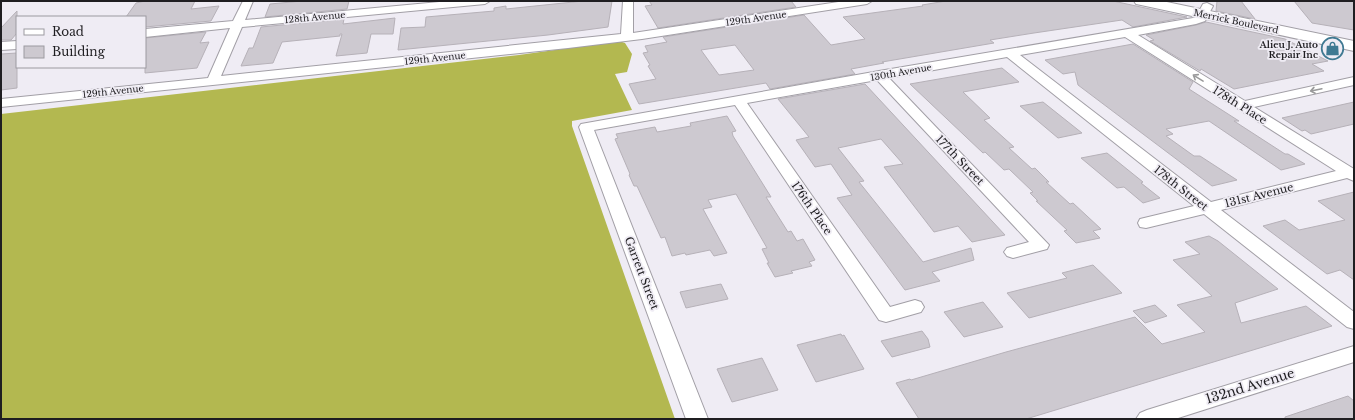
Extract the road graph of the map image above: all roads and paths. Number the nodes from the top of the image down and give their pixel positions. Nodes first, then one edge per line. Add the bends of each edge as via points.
1 (248, 1) edge
2 (485, 1) edge
3 (628, 1) edge
4 (867, 1) edge
5 (1142, 1) edge
6 (1182, 1) edge
7 (811, 5) edge
8 (1205, 10) junction
9 (238, 24) junction
10 (146, 33) edge
11 (1127, 33) junction
12 (1354, 36) edge
13 (627, 37) junction
14 (16, 45) edge
15 (1, 46) edge
16 (1354, 46) edge
17 (1009, 53) junction
18 (879, 75) junction
19 (213, 80) junction
20 (1354, 81) edge
21 (738, 100) junction
22 (1, 103) edge
23 (1242, 106) junction
24 (586, 126) joint
25 (1352, 174) edge
26 (1207, 208) junction
27 (1146, 223) dead end
28 (1012, 252) dead end
29 (915, 308) dead end
30 (1354, 322) edge
31 (1354, 354) edge
32 (698, 419) edge
33 (1147, 419) edge

1 - 9 street
2 - 9 street, 128th Avenue
3 - 13 street
4 - 7 street, 129th Avenue
5 - 8 main road, Merrick Boulevard
6 - 8 main road, Merrick Boulevard
7 - 13 street, 129th Avenue
8 - 11 street, 130th Avenue via 1201,19 1196,21
8 - 12 main road, Merrick Boulevard
8 - 16 main road, Merrick Boulevard
9 - 10 street, 128th Avenue
9 - 19 street
11 - 17 street, 130th Avenue
23 -> 11 street, 178th Place
13 - 19 street, 129th Avenue
14 - 15 street
17 - 18 street, 130th Avenue
17 - 26 street, 178th Street
18 - 21 street, 130th Avenue
18 - 28 street, 177th Street via 1041,245
19 - 22 street, 129th Avenue
20 -> 23 street
21 - 24 street, 130th Avenue
21 - 29 street, 176th Place via 886,315
23 - 25 street, 178th Place
24 - 32 street, Garrett Street
25 - 26 street, 131st Avenue
26 - 27 street, 131st Avenue
26 - 30 street, 178th Street
31 - 33 street, 132nd Avenue

